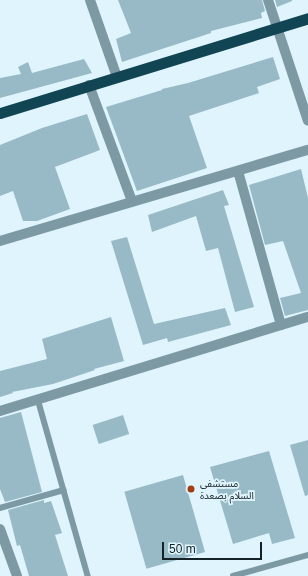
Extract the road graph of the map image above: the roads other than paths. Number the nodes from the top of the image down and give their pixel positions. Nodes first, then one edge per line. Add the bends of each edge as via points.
1 (90, 0) edge
2 (268, 0) edge
3 (308, 18) edge
4 (278, 27) junction
5 (117, 77) junction
6 (89, 85) junction
7 (0, 112) edge
8 (308, 121) edge
9 (308, 150) edge
10 (238, 170) junction
11 (132, 202) junction
12 (0, 241) edge
13 (308, 317) edge
14 (282, 325) junction
15 (38, 399) junction
16 (0, 411) edge
17 (64, 490) junction
18 (0, 508) edge
19 (0, 529) edge
20 (308, 555) edge
21 (17, 576) edge
22 (88, 576) edge
23 (233, 576) edge

1 - 5 street
2 - 4 street
3 - 4 highway
4 - 5 highway
4 - 8 street
5 - 6 highway
6 - 7 highway
6 - 11 street
9 - 10 street
10 - 11 street
10 - 14 street
11 - 12 street
13 - 14 street
14 - 15 street
15 - 16 street
15 - 17 lane
17 - 18 lane
17 - 22 lane
19 - 21 street
20 - 23 lane

